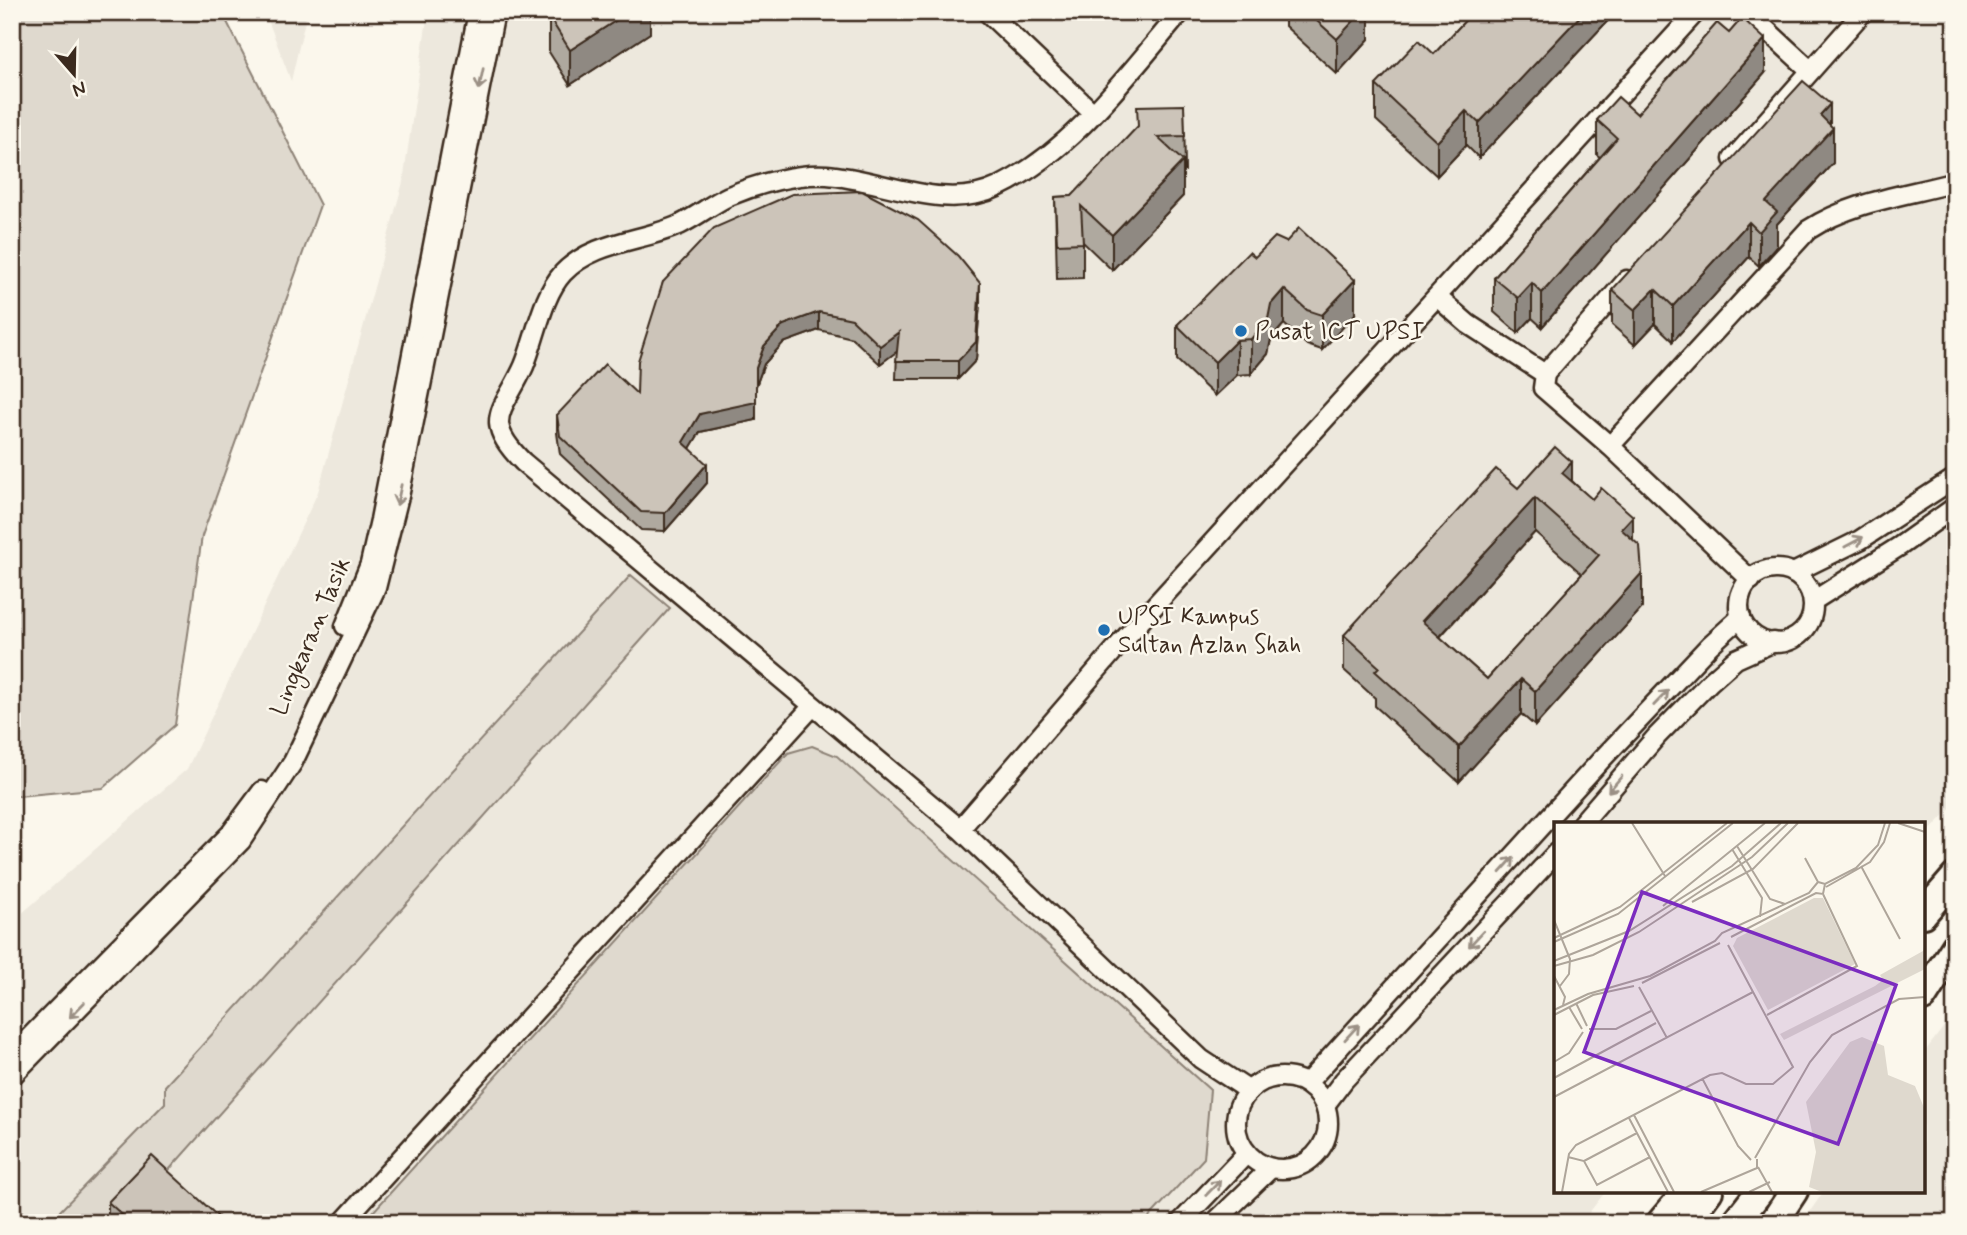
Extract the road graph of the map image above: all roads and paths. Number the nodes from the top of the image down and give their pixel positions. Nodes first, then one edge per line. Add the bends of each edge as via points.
1 (478, 12) edge
2 (495, 12) edge
3 (988, 12) edge
4 (1181, 12) edge
5 (1696, 12) edge
6 (1747, 12) edge
7 (1863, 12) edge
8 (1810, 70) junction
9 (1093, 113) junction
10 (1719, 175) edge
11 (1955, 182) edge
12 (1637, 269) edge
13 (1437, 296) junction
14 (1545, 374) junction
15 (1610, 446) junction
16 (1955, 478) edge
17 (1955, 507) edge
18 (1793, 573) junction
19 (1751, 580) junction
20 (1813, 601) junction
21 (1741, 617) junction
22 (1774, 642) junction
23 (812, 707) junction
24 (1583, 822) edge
25 (960, 829) junction
26 (1554, 855) edge
27 (1955, 877) edge
28 (1925, 912) edge
29 (1955, 946) edge
30 (1925, 984) edge
31 (1925, 994) edge
32 (12, 1055) edge
33 (12, 1076) edge
34 (1307, 1083) junction
35 (1248, 1090) junction
36 (1325, 1105) junction
37 (1247, 1154) junction
38 (1271, 1168) junction
39 (1685, 1193) edge
40 (1708, 1193) edge
41 (1758, 1193) edge
42 (1793, 1193) edge
43 (342, 1223) edge
44 (1180, 1223) edge
45 (1214, 1223) edge
46 (1660, 1223) edge
47 (1685, 1223) edge
48 (1735, 1223) edge
49 (1773, 1223) edge

1 - 32 street, Lingkaran Tasik via 380,520 353,610 282,761 254,804 230,834
2 -> 33 street via 400,492 376,588 310,730 260,817 242,841
3 - 9 street
4 - 9 street
5 - 13 street
6 - 8 street
7 - 8 street
8 - 10 street
9 - 23 street via 1047,156 997,188 970,196 941,195 824,175 779,180 730,196 679,225 594,251 576,261 550,295 536,339 499,412 505,444
11 - 15 street via 1856,206 1808,230
12 - 14 street
13 - 14 street via 1468,324
13 - 25 street via 1117,647
14 - 15 street via 1543,388
15 - 19 street
18 -> 16 street via 1860,540
17 - 20 street
18 - 19 street via 1771,569
18 - 20 street via 1809,589
19 - 21 street via 1743,590
20 - 22 street via 1804,631 1785,642
21 - 22 street via 1754,635
34 -> 21 street via 1602,760
22 -> 24 street via 1736,659 1710,682
23 - 25 street
23 - 43 street
25 - 35 street via 1201,1059
26 -> 36 street
27 - 28 main road
29 - 30 main road
29 - 31 main road
34 - 35 street via 1276,1076
34 - 36 street
35 - 37 street via 1235,1128
36 - 38 street via 1328,1130 1317,1153 1296,1167
37 - 38 street
44 -> 37 street
38 - 45 street
39 - 46 main road
40 - 47 main road
41 - 48 main road
42 - 49 main road

